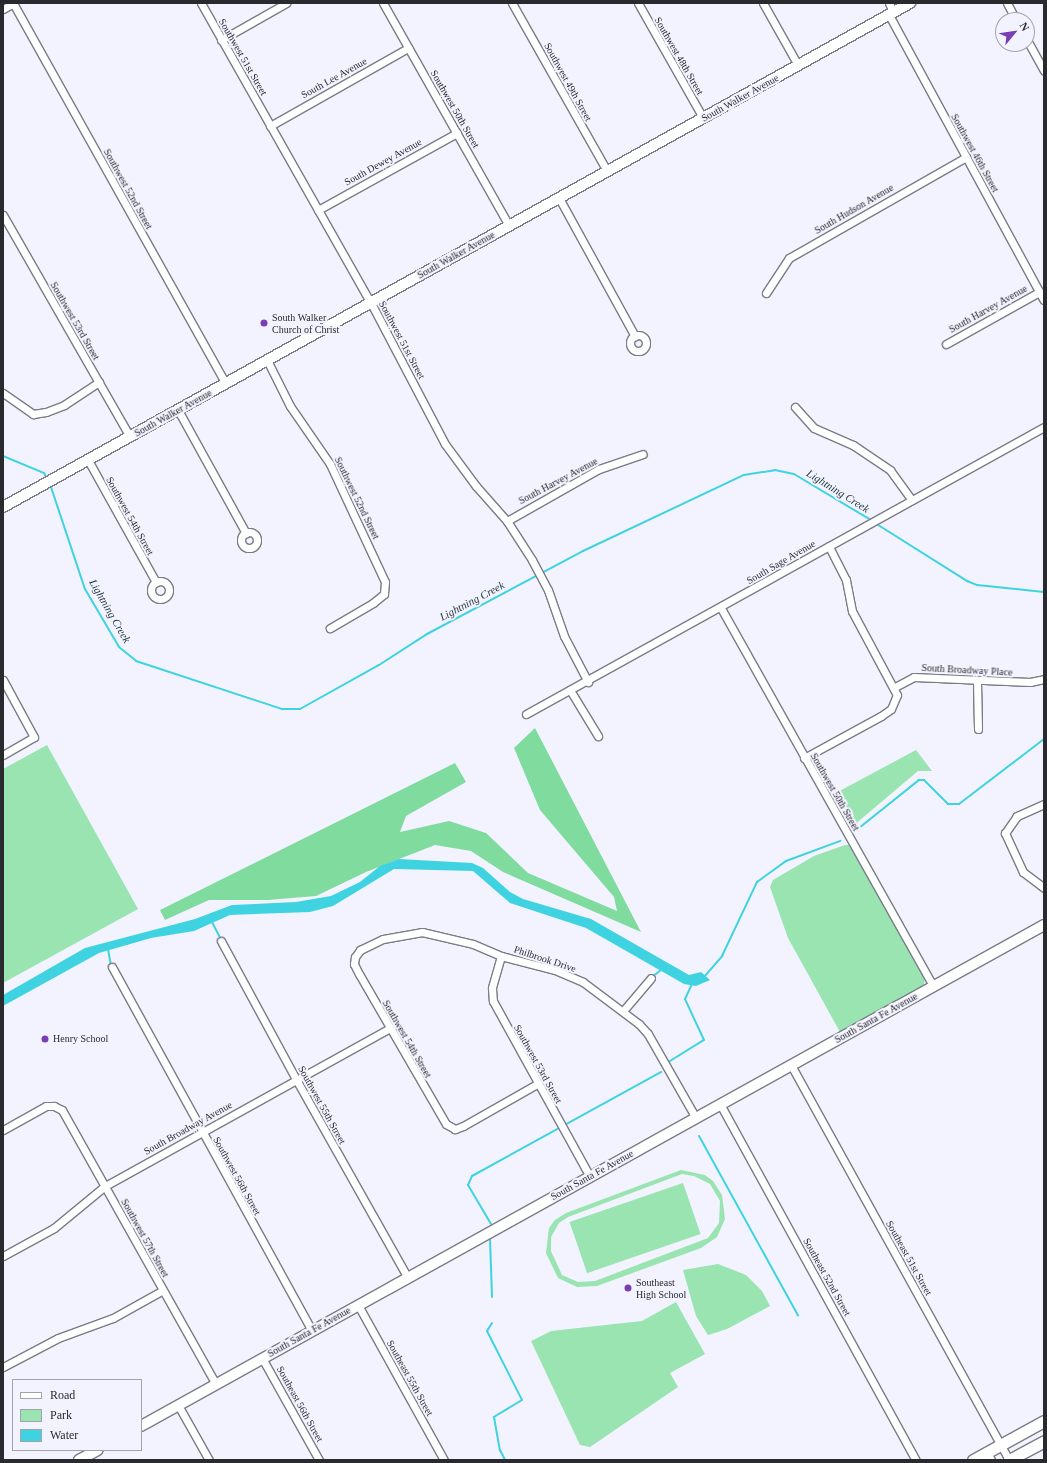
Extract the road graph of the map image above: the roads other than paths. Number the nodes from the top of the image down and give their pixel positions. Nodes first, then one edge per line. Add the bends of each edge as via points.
1 (14, 3) edge
2 (201, 3) edge
3 (286, 3) edge
4 (383, 3) edge
5 (512, 3) edge
6 (638, 3) edge
7 (763, 3) edge
8 (910, 3) edge
9 (1007, 3) edge
10 (3, 9) edge
11 (890, 10) edge
12 (1012, 12) edge
13 (221, 40) junction
14 (408, 48) junction
15 (1034, 52) edge
16 (798, 65) junction
17 (1044, 71) edge
18 (703, 118) junction
19 (270, 126) junction
20 (457, 133) junction
21 (966, 157) junction
22 (607, 171) junction
23 (559, 198) junction
24 (318, 210) junction
25 (3, 215) edge
26 (509, 226) junction
27 (10, 228) junction
28 (3, 232) edge
29 (1039, 292) junction
30 (766, 293) dead end
31 (1044, 300) edge
32 (370, 303) junction
33 (634, 336) dead end
34 (946, 344) dead end
35 (267, 360) junction
36 (99, 382) junction
37 (226, 384) junction
38 (3, 393) edge
39 (795, 407) dead end
40 (178, 410) junction
41 (1043, 428) edge
42 (130, 437) junction
43 (643, 454) dead end
44 (88, 460) junction
45 (912, 500) junction
46 (3, 507) edge
47 (507, 520) junction
48 (246, 533) dead end
49 (829, 546) junction
50 (156, 582) dead end
51 (721, 608) junction
52 (330, 628) dead end
53 (1044, 679) edge
54 (3, 680) edge
55 (977, 681) junction
56 (588, 682) junction
57 (895, 687) junction
58 (570, 690) junction
59 (526, 714) dead end
60 (978, 729) dead end
61 (598, 736) dead end
62 (3, 755) edge
63 (804, 758) junction
64 (1044, 804) edge
65 (1044, 888) edge
66 (1044, 925) edge
67 (221, 941) dead end
68 (501, 956) junction
69 (355, 957) joint
70 (112, 967) dead end
71 (651, 978) dead end
72 (934, 986) junction
73 (623, 1012) junction
74 (390, 1028) junction
75 (791, 1065) junction
76 (297, 1081) junction
77 (537, 1084) junction
78 (720, 1104) junction
79 (696, 1118) junction
80 (3, 1130) edge
81 (200, 1131) junction
82 (590, 1177) junction
83 (105, 1186) junction
84 (3, 1256) edge
85 (408, 1278) junction
86 (163, 1290) junction
87 (358, 1305) junction
88 (312, 1331) junction
89 (262, 1358) junction
90 (3, 1367) edge
91 (216, 1384) junction
92 (178, 1405) junction
93 (1044, 1421) edge
94 (142, 1425) edge
95 (1044, 1441) edge
96 (1000, 1445) junction
97 (96, 1451) edge
98 (989, 1456) edge
99 (79, 1460) edge
100 (209, 1460) edge
101 (319, 1460) edge
102 (444, 1460) edge
103 (916, 1460) edge
104 (973, 1460) edge
105 (1009, 1460) edge

1 - 10 street
1 - 37 street, Southwest 52nd Street
2 - 13 street, Southwest 51st Street
3 - 13 street
4 - 14 street, Southwest 50th Street
5 - 22 street, Southwest 49th Street
6 - 18 street, Southwest 48th Street
7 - 16 street
8 - 11 street, South Walker Avenue
9 - 12 street
11 - 16 street, South Walker Avenue
11 - 21 street, Southwest 46th Street
13 - 19 street, Southwest 51st Street
14 - 19 street, South Lee Avenue
14 - 20 street, Southwest 50th Street
15 - 17 street
16 - 18 street, South Walker Avenue
18 - 22 street, South Walker Avenue
19 - 24 street, Southwest 51st Street
20 - 24 street, South Dewey Avenue
20 - 26 street, Southwest 50th Street
21 - 29 street, Southwest 46th Street
21 - 30 street, South Hudson Avenue via 789,258
22 - 23 street, South Walker Avenue
23 - 26 street, South Walker Avenue
23 - 33 street
24 - 32 street, Southwest 51st Street
25 - 27 street, Southwest 53rd Street
26 - 32 street, South Walker Avenue
27 - 28 street
27 - 36 street, Southwest 53rd Street
29 - 31 street, Southwest 46th Street
29 - 34 street, South Harvey Avenue
32 - 35 street, South Walker Avenue
32 - 47 street, Southwest 51st Street via 445,444 460,467
35 - 37 street, South Walker Avenue
35 - 52 street, Southwest 52nd Street via 290,406 330,464 384,582 384,594
36 - 38 street via 64,405 33,414
36 - 42 street, Southwest 53rd Street
37 - 40 street, South Walker Avenue
39 - 45 street via 814,428 853,445 890,470
40 - 42 street, South Walker Avenue
40 - 48 street
41 - 45 street, South Sage Avenue
42 - 44 street, South Walker Avenue
43 - 47 street, South Harvey Avenue via 599,469
44 - 46 street, South Walker Avenue
44 - 50 street, Southwest 54th Street
45 - 49 street, South Sage Avenue
47 - 56 street, Southwest 51st Street via 548,590 564,636
49 - 51 street, South Sage Avenue
49 - 57 street via 846,580 854,617
51 - 56 street, South Sage Avenue
51 - 63 street, Southwest 50th Street
53 - 55 street, South Broadway Place via 1030,682
54 - 62 street via 34,737
55 - 57 street, South Broadway Place via 914,677
55 - 60 street
56 - 58 street, South Sage Avenue
57 - 63 street via 897,695 891,709
58 - 59 street, South Sage Avenue
58 - 61 street
63 - 72 street, Southwest 50th Street
64 - 65 street via 1017,816 1005,833 1022,872
66 - 72 street, South Santa Fe Avenue
67 - 76 street, Southwest 55th Street
68 - 69 street, Philbrook Drive via 473,944 422,932 383,939 360,950
68 - 73 street, Philbrook Drive via 555,970 584,982
68 - 77 street, Southwest 53rd Street via 492,988 493,1001
69 - 74 street, Southwest 54th Street via 354,964 358,974
70 - 81 street, Southwest 56th Street
71 - 73 street
72 - 75 street, South Santa Fe Avenue
73 - 79 street, Philbrook Drive via 648,1034
74 - 76 street, South Broadway Avenue
74 - 77 street, Southwest 54th Street via 441,1117 451,1127 463,1126
75 - 78 street, South Santa Fe Avenue
75 - 96 street, Southeast 51st Street
76 - 81 street, South Broadway Avenue
76 - 85 street, Southwest 55th Street
77 - 82 street, Southwest 53rd Street
78 - 79 street, South Santa Fe Avenue
78 - 103 street, Southeast 52nd Street
79 - 82 street, South Santa Fe Avenue
80 - 83 street, Southwest 57th Street via 39,1110 54,1106 67,1117
81 - 83 street, South Broadway Avenue
81 - 88 street, Southwest 56th Street
82 - 85 street, South Santa Fe Avenue
83 - 84 street, South Broadway Avenue via 54,1228
83 - 86 street, Southwest 57th Street
85 - 87 street, South Santa Fe Avenue
86 - 90 street via 113,1318 58,1338
86 - 91 street, Southwest 57th Street
87 - 88 street, South Santa Fe Avenue
87 - 102 street, Southeast 55th Street
88 - 89 street, South Santa Fe Avenue
89 - 91 street, South Santa Fe Avenue
89 - 101 street, Southeast 56th Street
91 - 92 street, South Santa Fe Avenue
92 - 94 street, South Santa Fe Avenue
92 - 100 street
93 - 96 main road
95 - 105 main road
96 - 98 main road
96 - 105 street, Southeast 51st Street
97 - 99 street
98 - 104 main road

